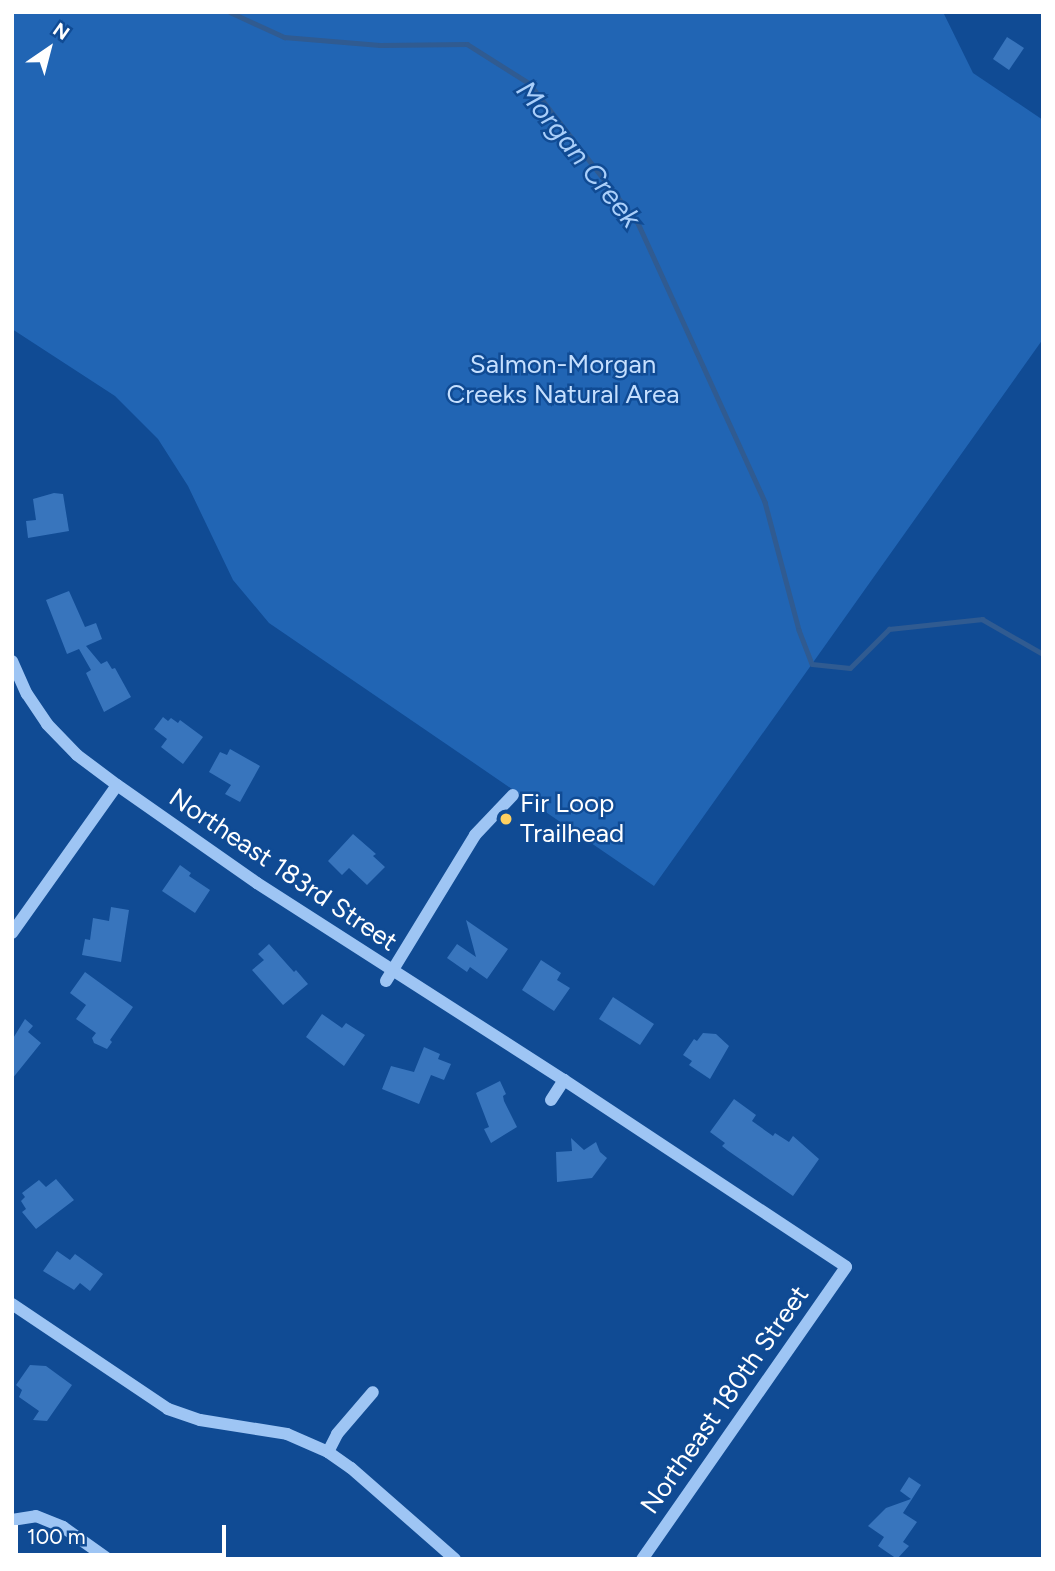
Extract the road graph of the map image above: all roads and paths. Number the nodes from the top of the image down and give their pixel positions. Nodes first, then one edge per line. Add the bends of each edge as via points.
1 (12, 661) edge
2 (117, 785) junction
3 (513, 795) dead end
4 (12, 933) edge
5 (389, 976) junction
6 (564, 1080) junction
7 (551, 1100) dead end
8 (846, 1267) joint
9 (12, 1304) edge
10 (373, 1392) dead end
11 (328, 1452) junction
12 (12, 1520) edge
13 (108, 1559) edge
14 (455, 1559) edge
15 (642, 1559) edge

1 - 2 street, Northeast 183rd Street via 27,694 52,730
2 - 4 street
2 - 5 street, Northeast 183rd Street
3 - 5 street via 475,835
5 - 6 street, Northeast 183rd Street
6 - 7 street
6 - 8 street, Northeast 183rd Street
8 - 15 street, Northeast 180th Street
9 - 11 street via 168,1409 200,1420 287,1434
10 - 11 street via 337,1434
11 - 14 street
12 - 13 street via 36,1516 62,1527

